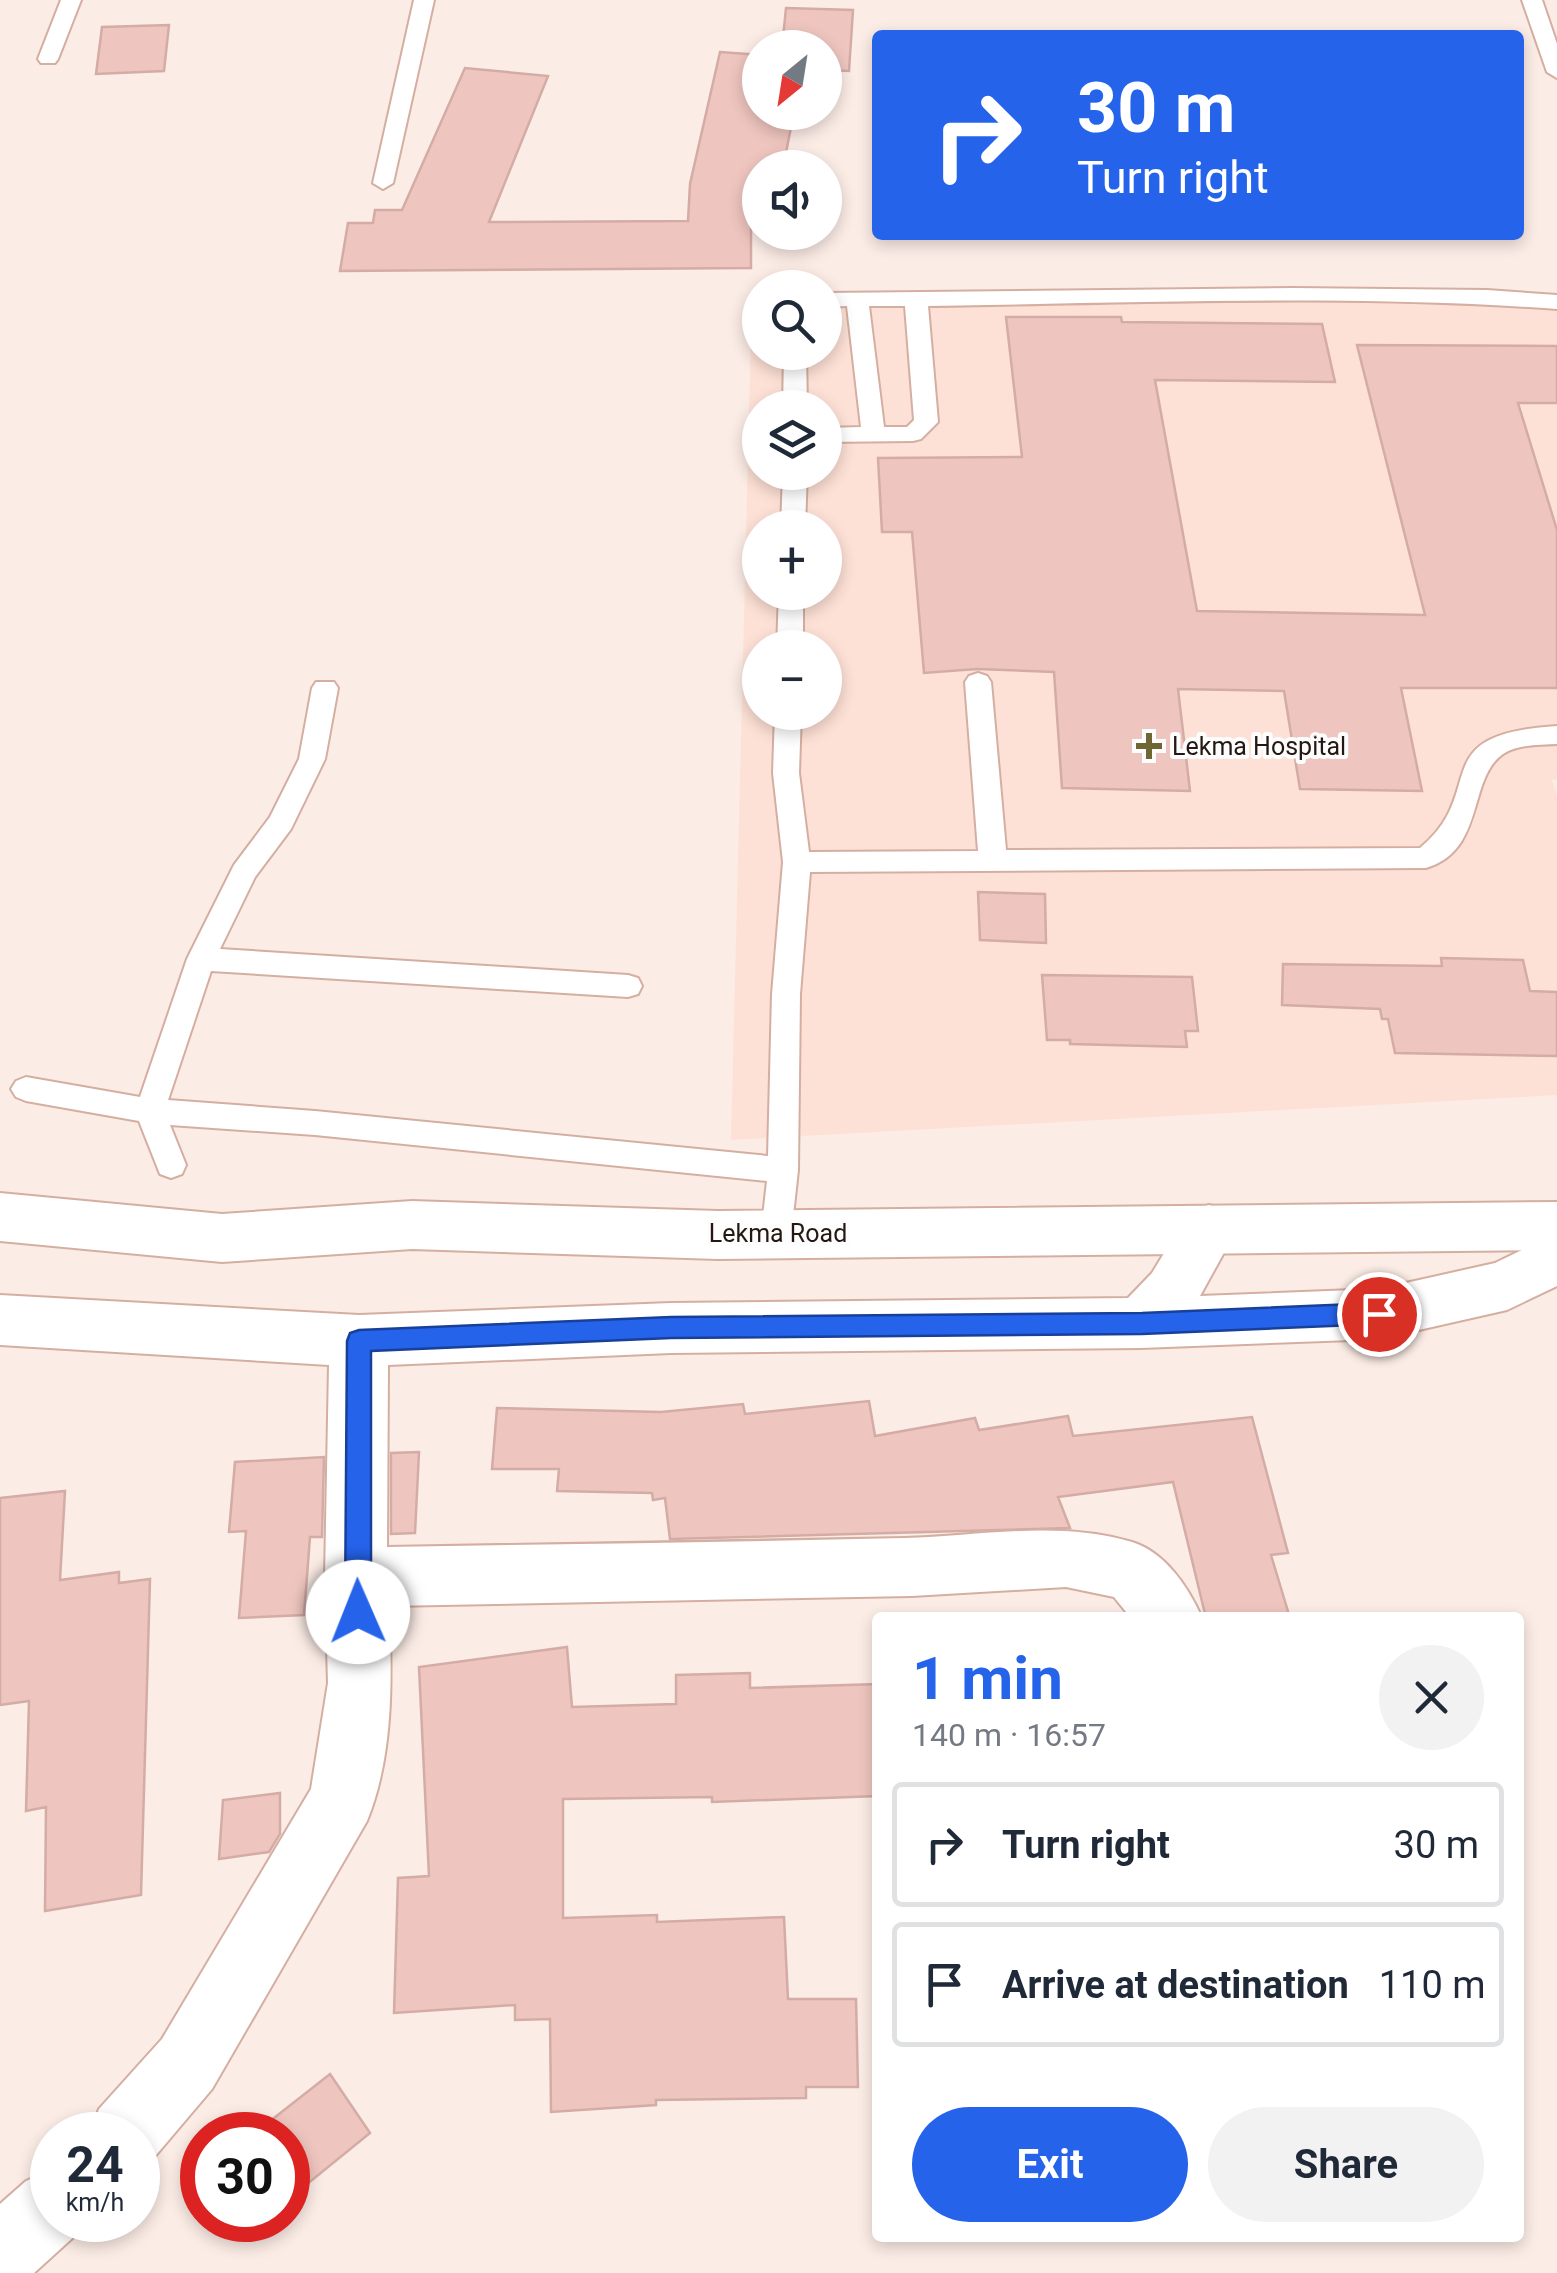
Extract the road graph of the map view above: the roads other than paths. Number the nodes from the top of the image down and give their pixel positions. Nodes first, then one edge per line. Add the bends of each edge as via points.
1 (71, 0) edge
2 (424, 0) edge
3 (1532, 0) edge
4 (48, 59) dead end
5 (1557, 72) edge
6 (383, 183) dead end
7 (842, 299) edge
8 (857, 299) junction
9 (916, 299) junction
10 (1557, 302) edge
11 (842, 435) edge
12 (874, 436) junction
13 (978, 682) dead end
14 (325, 688) dead end
15 (787, 730) edge
16 (1557, 735) edge
17 (797, 862) junction
18 (994, 862) junction
19 (201, 959) junction
20 (628, 986) dead end
21 (26, 1089) dead end
22 (150, 1112) junction
23 (171, 1164) dead end
24 (783, 1170) junction
25 (0, 1217) edge
26 (1557, 1226) edge
27 (1209, 1229) junction
28 (776, 1234) junction
29 (1557, 1258) edge
30 (0, 1320) edge
31 (1142, 1324) junction
32 (359, 1341) junction
33 (356, 1577) junction
34 (1166, 1612) edge
35 (145, 2112) edge
36 (30, 2227) edge
37 (0, 2254) edge

1 - 4 lane
2 - 6 lane
3 - 5 lane
7 - 8 lane
8 - 9 lane
8 - 12 lane
9 - 10 lane via 1292,295
9 - 12 lane via 926,422 913,434
11 - 12 lane
13 - 18 lane
14 - 19 lane via 312,759
15 - 17 lane
16 - 18 lane via 1504,740 1485,750 1445,847 1426,858
17 - 18 lane
17 - 24 lane
19 - 20 lane
19 - 22 lane
21 - 22 lane
22 - 23 lane
22 - 24 lane via 315,1122
24 - 28 lane
25 - 28 street, Lekma Road via 222,1238 412,1224
26 - 27 street, Lekma Road
27 - 28 street, Lekma Road
27 - 31 street via 1172,1291
29 - 31 street via 1507,1285 1379,1314
30 - 32 street
31 - 32 street via 671,1328
32 - 33 street
33 - 34 street via 1066,1558 1132,1571
33 - 35 street via 360,1684 343,1798 187,2064
36 - 37 street

